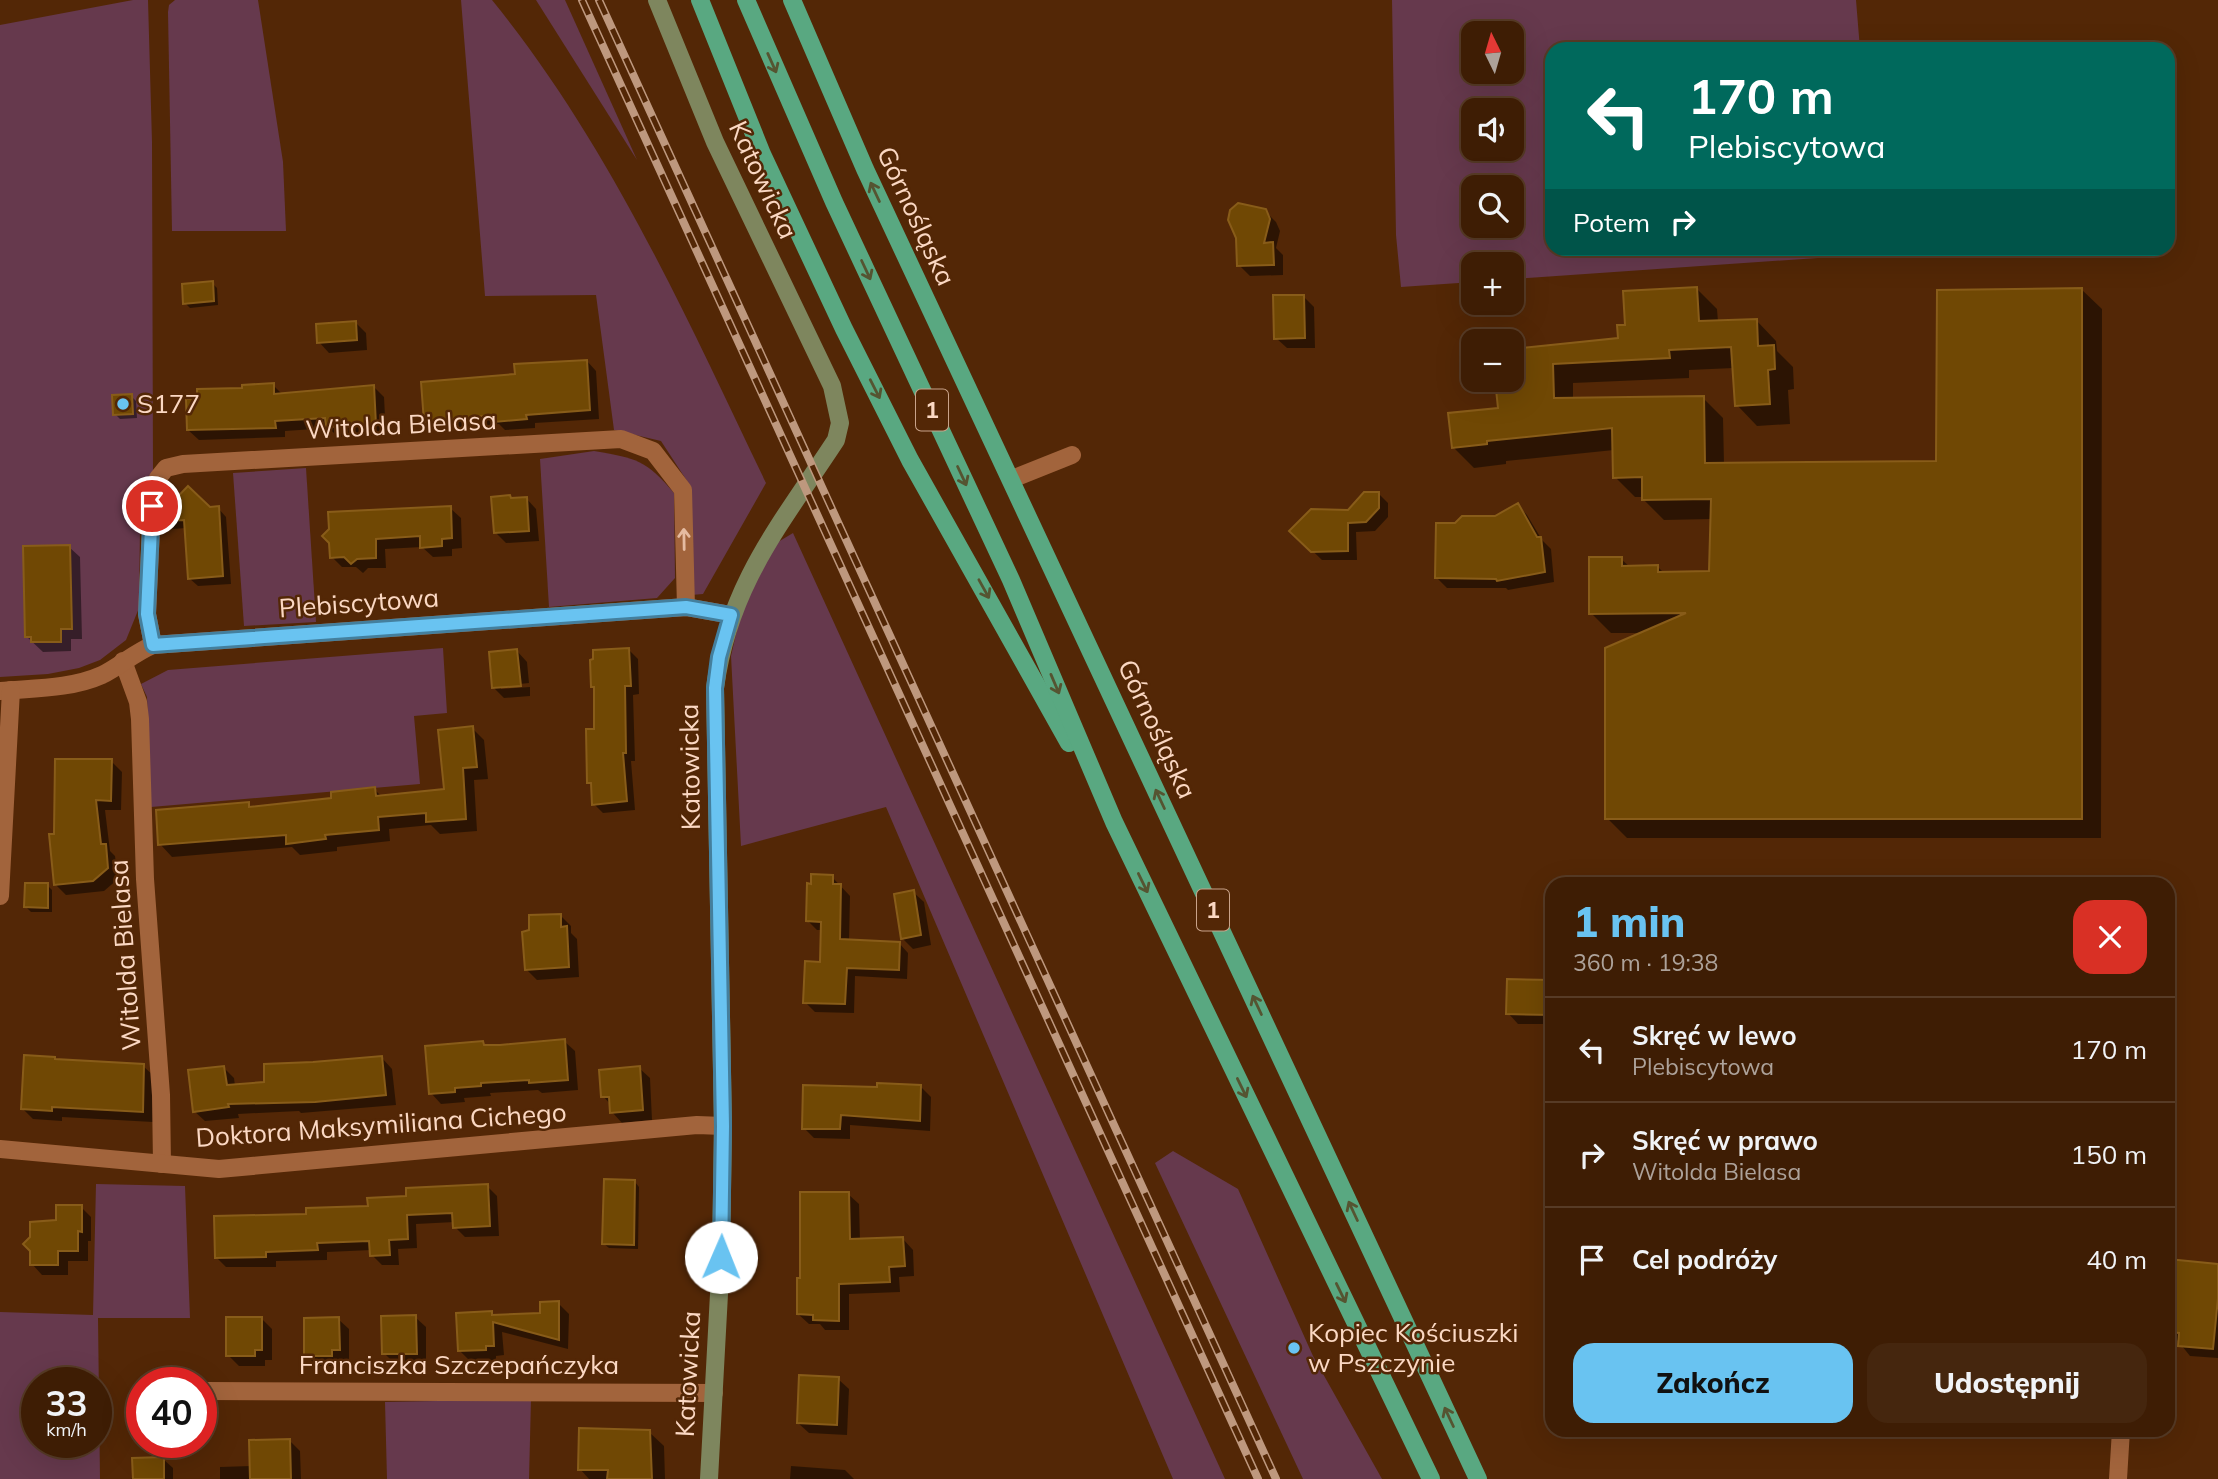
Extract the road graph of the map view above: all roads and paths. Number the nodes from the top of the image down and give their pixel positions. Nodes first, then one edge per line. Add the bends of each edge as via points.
1 (657, 0) edge
2 (700, 0) edge
3 (746, 0) edge
4 (792, 0) edge
5 (1072, 455) dead end
6 (1012, 480) junction
7 (686, 607) junction
8 (731, 615) junction
9 (153, 645) junction
10 (123, 661) junction
11 (6, 691) edge
12 (1114, 822) junction
13 (0, 896) edge
14 (723, 1126) junction
15 (0, 1149) edge
16 (162, 1164) junction
17 (217, 1391) edge
18 (714, 1393) junction
19 (2121, 1437) edge
20 (709, 1479) edge
21 (1431, 1479) edge
22 (1478, 1479) edge
23 (2118, 1479) edge

1 - 8 street, Katowicka via 715,142 832,386 839,411 836,440 766,545
2 -> 12 main road via 762,154 910,460
3 -> 12 main road, 1 via 834,202 1011,580
6 -> 4 main road, Górnośląska / 1 via 870,179
5 - 6 street
22 -> 6 main road, Górnośląska / 1
7 - 8 street, Plebiscytowa
7 - 9 street, Plebiscytowa
7 -> 9 street, Witolda Bielasa via 683,490 653,451 621,439 210,462 166,468 158,478 152,506 147,614
8 - 14 street, Katowicka via 715,688
9 - 10 street, Plebiscytowa
10 - 11 street, Plebiscytowa via 78,682
10 - 16 street, Witolda Bielasa via 140,719
11 - 13 street
12 -> 21 main road, 1
14 - 16 street, Doktora Maksymiliana Cichego via 219,1169
14 - 18 street, Katowicka
15 - 16 street, Doktora Maksymiliana Cichego
17 - 18 street, Franciszka Szczepańczyka
18 - 20 street, Katowicka
19 - 23 street

